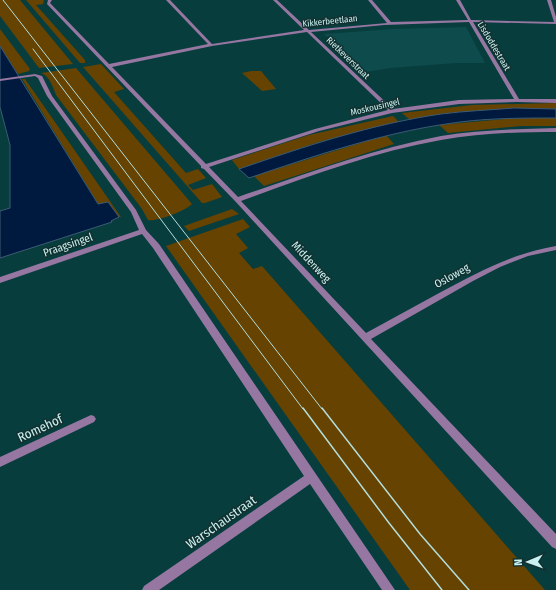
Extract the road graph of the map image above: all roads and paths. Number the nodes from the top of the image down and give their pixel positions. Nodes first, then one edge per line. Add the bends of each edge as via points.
1 (50, 0) edge
2 (168, 0) edge
3 (275, 0) edge
4 (370, 0) edge
5 (458, 0) edge
6 (549, 0) edge
7 (470, 20) junction
8 (389, 23) junction
9 (556, 23) edge
10 (308, 31) junction
11 (211, 45) junction
12 (108, 66) junction
13 (0, 80) edge
14 (517, 100) junction
15 (556, 100) edge
16 (392, 111) junction
17 (556, 130) edge
18 (203, 167) junction
19 (237, 200) junction
20 (142, 231) junction
21 (556, 248) edge
22 (0, 280) edge
23 (365, 338) junction
24 (91, 420) dead end
25 (0, 462) edge
26 (311, 477) junction
27 (556, 543) edge
28 (148, 590) edge
29 (388, 590) edge

1 - 12 street, Middenweg via 48,3
2 - 11 street
3 - 10 street, Rietkeverstraat
4 - 8 street
5 - 7 street, Lisdoddestraat
6 - 9 street
7 - 8 street, Kikkerbeetlaan
7 - 9 street, Kikkerbeetlaan
7 - 14 street, Lisdoddestraat
8 - 10 street, Kikkerbeetlaan
10 - 11 street, Kikkerbeetlaan
10 - 16 street, Rietkeverstraat
11 - 12 street, Kikkerbeetlaan
12 - 18 street, Middenweg
13 - 20 street via 21,76 40,77 50,96 134,212
14 - 15 street, Moskousingel
14 - 16 street, Moskousingel via 459,102
16 - 18 street, Moskousingel via 316,130
17 - 19 street via 470,134 426,141 358,159
18 - 19 street, Middenweg
19 - 23 street, Middenweg
20 - 22 street, Praagsingel
20 - 26 street via 156,246
21 - 23 street, Osloweg via 542,249 497,266
23 - 27 street, Middenweg
24 - 25 street, Romehof
26 - 28 street, Warschaustraat
26 - 29 street

